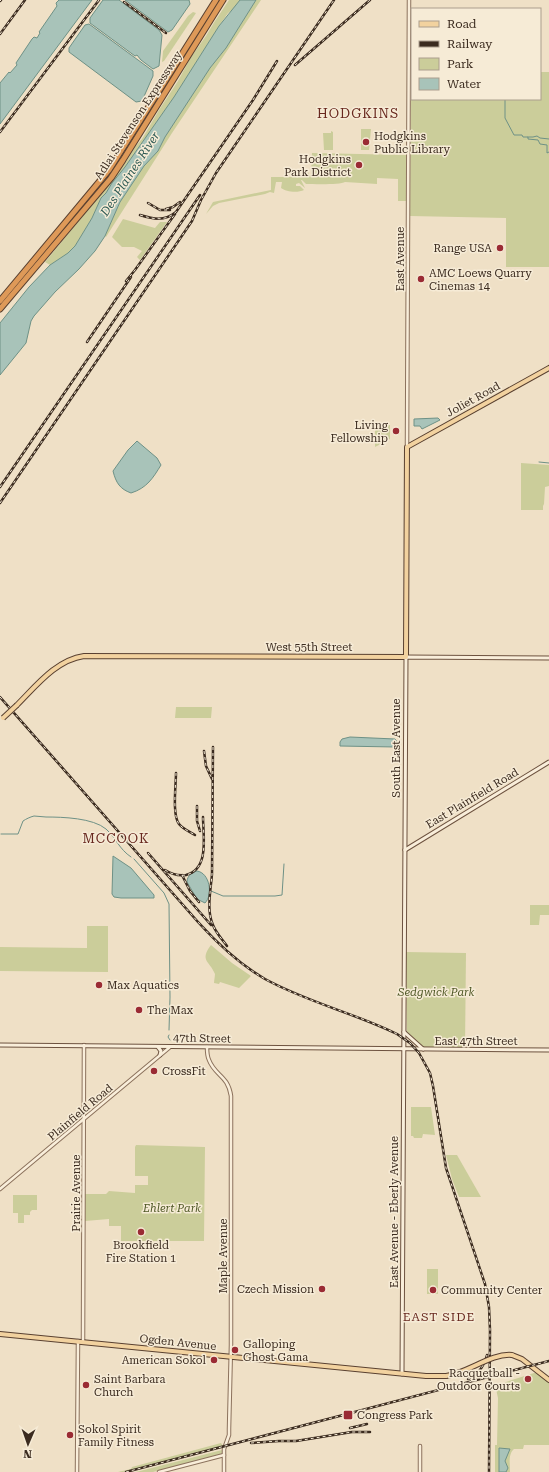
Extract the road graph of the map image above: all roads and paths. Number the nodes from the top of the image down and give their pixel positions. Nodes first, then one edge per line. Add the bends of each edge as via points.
1 (216, 0) edge
2 (223, 0) edge
3 (409, 0) edge
4 (0, 301) edge
5 (0, 309) edge
6 (549, 368) edge
7 (407, 447) junction
8 (406, 640) junction
9 (393, 657) junction
10 (406, 657) junction
11 (549, 658) edge
12 (2, 719) edge
13 (549, 762) edge
14 (405, 850) junction
15 (404, 1032) junction
16 (0, 1045) edge
17 (84, 1045) junction
18 (156, 1046) junction
19 (170, 1047) junction
20 (207, 1047) junction
21 (404, 1049) junction
22 (423, 1049) junction
23 (549, 1050) edge
24 (160, 1055) junction
25 (84, 1119) junction
26 (0, 1189) edge
27 (0, 1334) edge
28 (80, 1341) junction
29 (230, 1357) junction
30 (402, 1374) junction
31 (549, 1380) edge
32 (420, 1446) dead end
33 (224, 1455) junction
34 (77, 1472) edge
35 (159, 1472) edge
36 (224, 1472) edge
37 (420, 1472) edge

1 - 4 highway, Adlai Stevenson Expressway via 109,170
2 - 5 highway, Adlai Stevenson Expressway via 111,178
3 - 7 street, East Avenue
6 - 7 main road, Joliet Road
7 - 8 main road, South East Avenue
8 - 9 main road via 404,653
8 - 10 main road, South East Avenue
9 - 10 main road, West 55th Street
9 - 12 main road, West 55th Street, bridge via 78,657 54,669
10 - 11 main road, West 55th Street
10 - 14 main road, South East Avenue
13 - 14 main road, East Plainfield Road
14 - 15 main road, South East Avenue
15 - 21 main road, South East Avenue
15 - 22 main road
16 - 17 main road, 47th Street
17 - 18 main road, 47th Street
17 - 25 street, Prairie Avenue
18 - 19 main road, 47th Street
18 - 24 main road via 161,1049
19 - 20 main road, 47th Street
19 - 24 street, Plainfield Road
20 - 21 main road, 47th Street
20 - 29 street, Maple Avenue via 209,1060 226,1081 231,1096
21 - 22 main road, East 47th Street
21 - 30 main road, East Avenue - Eberly Avenue
22 - 23 main road, East 47th Street
24 - 25 street, Plainfield Road
25 - 26 street, Plainfield Road
25 - 28 street, Prairie Avenue
27 - 28 main road, Ogden Avenue
28 - 29 main road, Ogden Avenue
28 - 34 street, Prairie Avenue
29 - 30 main road, Ogden Avenue
29 - 33 street, Maple Avenue via 229,1435
30 - 31 main road, Ogden Avenue, bridge via 442,1377 461,1373 499,1356 512,1355 522,1359
32 - 37 street
33 - 35 street
33 - 36 street, Maple Avenue

